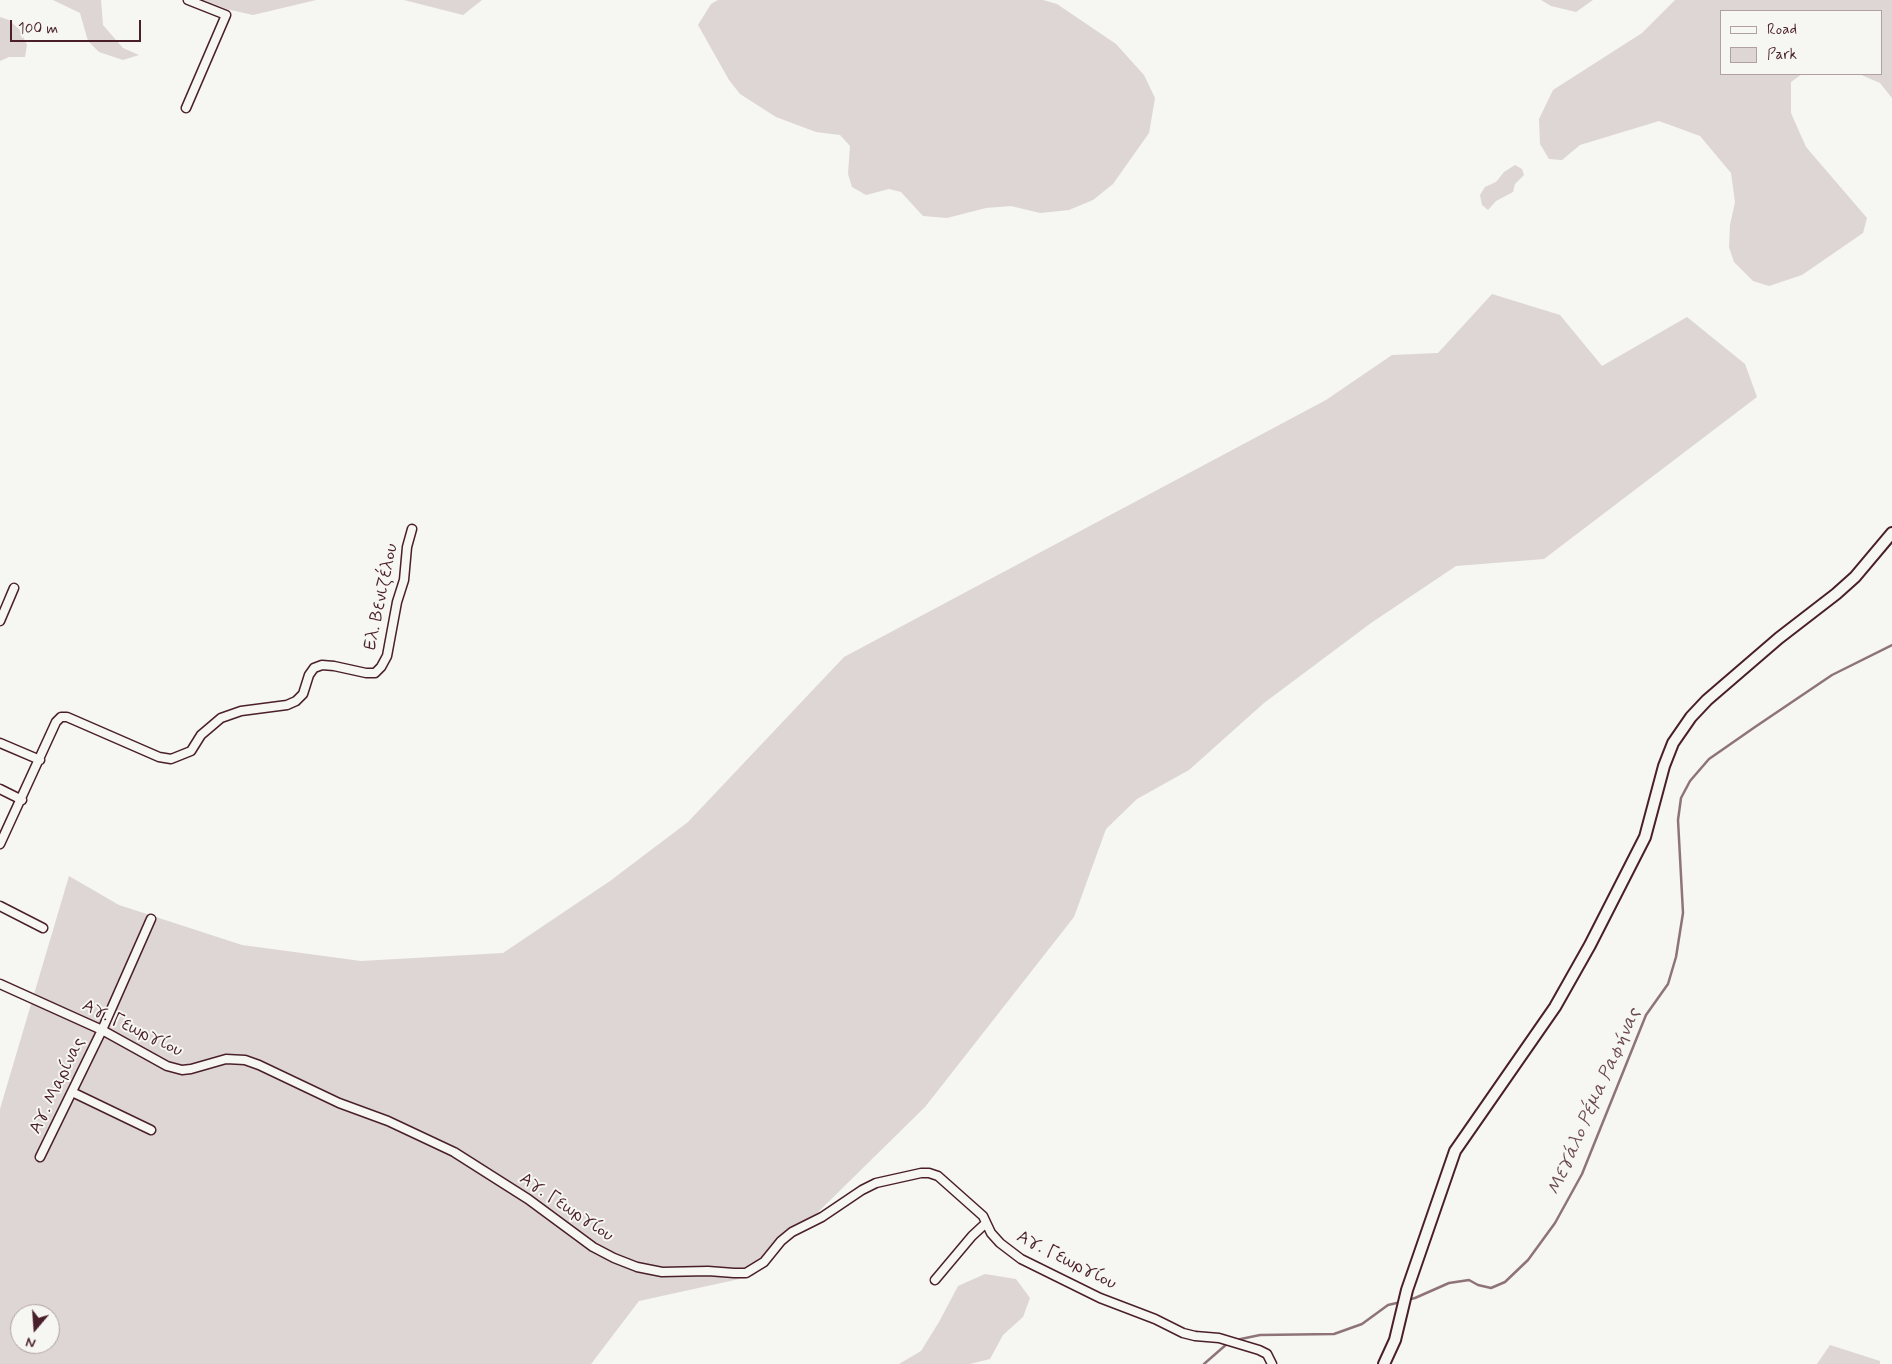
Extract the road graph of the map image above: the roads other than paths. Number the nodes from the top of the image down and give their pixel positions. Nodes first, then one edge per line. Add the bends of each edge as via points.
1 (188, 0) edge
2 (186, 108) dead end
3 (412, 529) dead end
4 (1892, 533) edge
5 (14, 588) dead end
6 (0, 621) edge
7 (0, 743) edge
8 (40, 760) junction
9 (0, 789) edge
10 (22, 800) junction
11 (2, 833) edge
12 (0, 844) edge
13 (0, 906) edge
14 (151, 919) dead end
15 (43, 928) dead end
16 (0, 984) edge
17 (102, 1030) junction
18 (72, 1092) junction
19 (151, 1130) dead end
20 (40, 1157) dead end
21 (986, 1223) junction
22 (935, 1280) dead end
23 (1272, 1364) edge
24 (1384, 1364) edge

1 - 2 street via 226,15
3 - 8 street, Ελ. Βενιζέλου via 387,656 375,673 322,665 314,668 303,694 296,701 221,718 201,735 192,751 171,759 61,717
4 - 24 street via 1855,577 1707,700 1673,743 1645,837 1590,945 1555,1007 1456,1151 1407,1290 1395,1340
5 - 6 street
7 - 8 street
8 - 10 street, Ελ. Βενιζέλου
9 - 10 street
10 - 11 street, Ελ. Βενιζέλου
11 - 12 street, Ελ. Βενιζέλου
13 - 15 street
14 - 17 street, Αγ. Μαρίνας
16 - 17 street, Αγ. Γεωργίου
17 - 18 street, Αγ. Μαρίνας
17 - 21 street, Αγ. Γεωργίου via 175,1069 245,1060 339,1103 388,1121 454,1152 528,1199 593,1247 637,1267 662,1272 746,1273 764,1262 792,1232 822,1217 862,1190 876,1183 921,1173 938,1176 983,1216
18 - 19 street
18 - 20 street, Αγ. Μαρίνας
21 - 22 street
21 - 23 street, Αγ. Γεωργίου via 1000,1243 1015,1255 1100,1298 1183,1332 1228,1340 1267,1354

